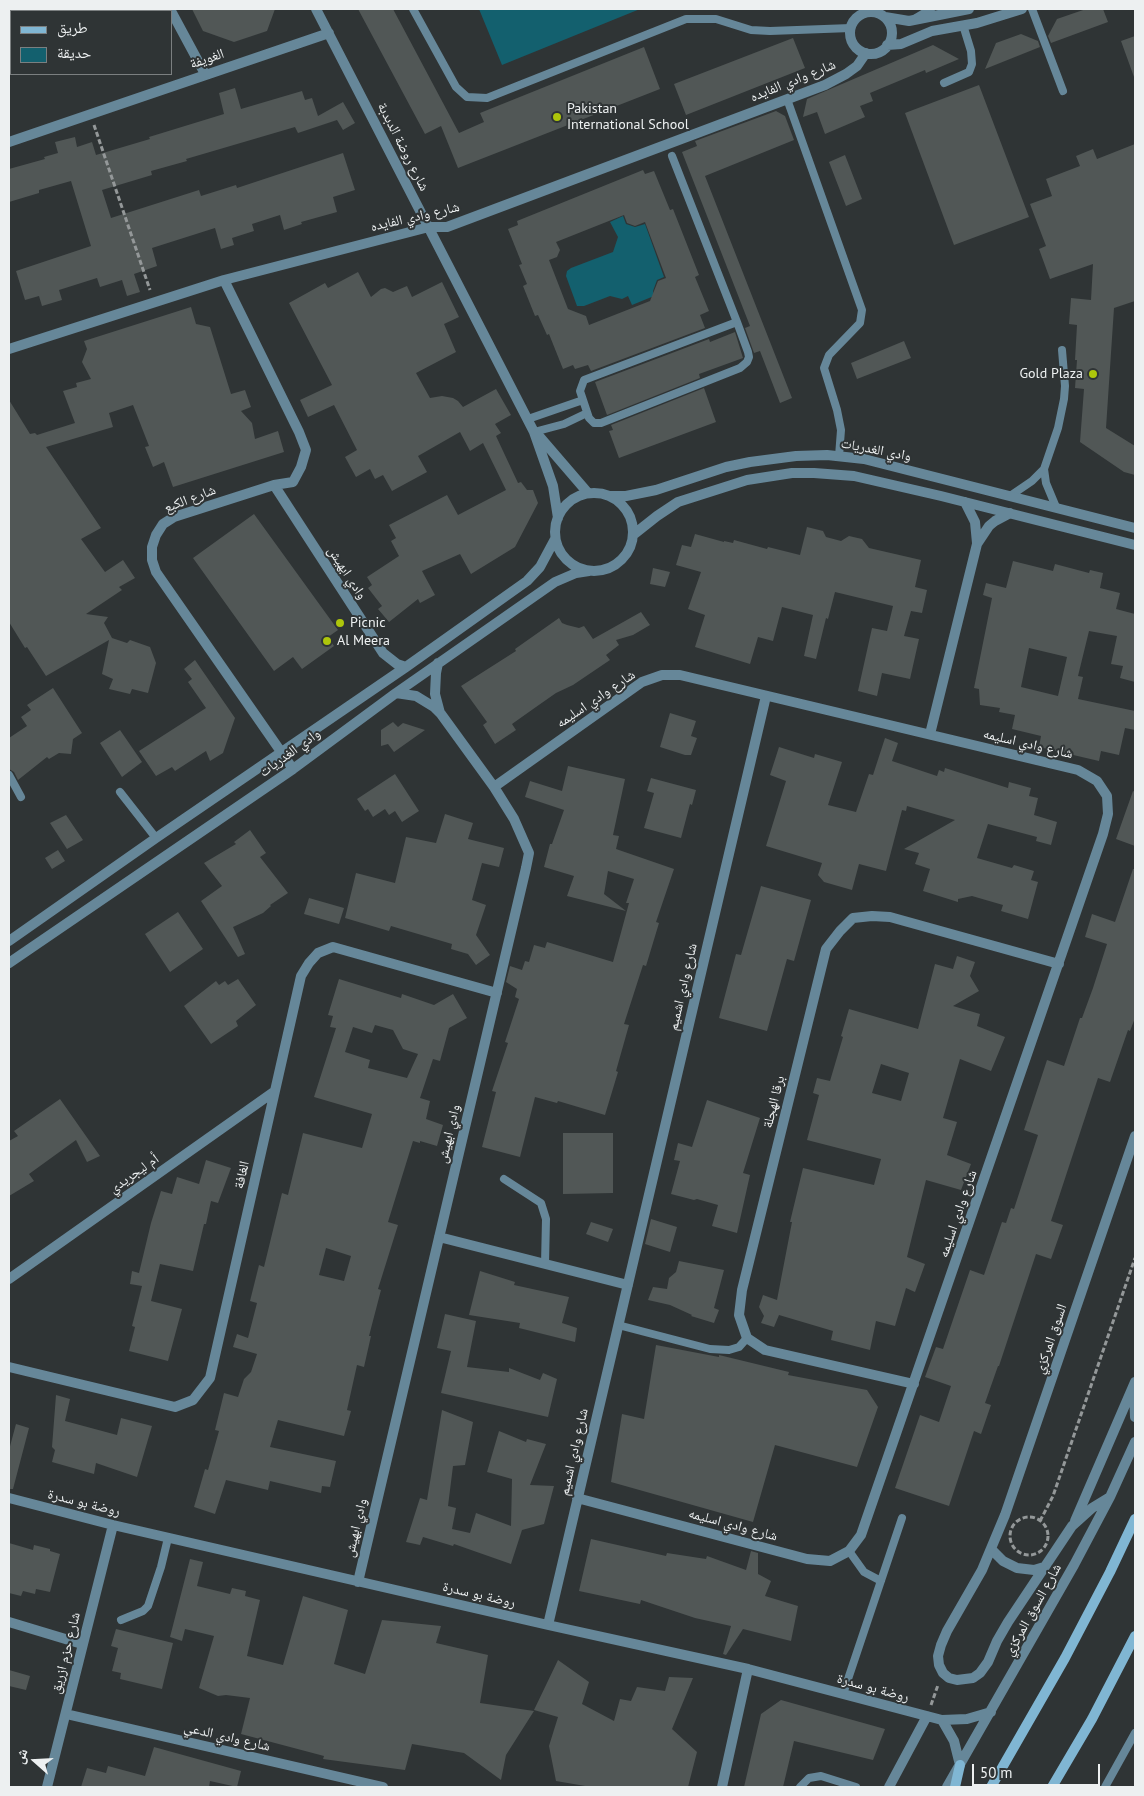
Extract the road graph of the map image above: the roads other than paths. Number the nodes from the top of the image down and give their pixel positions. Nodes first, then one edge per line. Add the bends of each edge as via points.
1 (316, 9) edge
2 (413, 9) edge
3 (854, 9) edge
4 (931, 9) edge
5 (969, 9) edge
6 (1022, 9) edge
7 (1032, 9) edge
8 (867, 10) edge
9 (172, 13) edge
10 (885, 17) junction
11 (916, 18) junction
12 (853, 24) junction
13 (962, 26) junction
14 (329, 33) junction
15 (887, 45) junction
16 (866, 53) junction
17 (205, 74) junction
18 (944, 83) dead end
19 (1063, 90) dead end
20 (787, 99) junction
21 (9, 142) edge
22 (672, 156) dead end
23 (429, 226) junction
24 (224, 280) junction
25 (737, 322) junction
26 (9, 349) edge
27 (1062, 350) dead end
28 (582, 400) junction
29 (587, 413) junction
30 (528, 419) junction
31 (534, 432) junction
32 (839, 456) junction
33 (1044, 469) junction
34 (274, 485) junction
35 (588, 493) junction
36 (610, 496) junction
37 (1010, 496) junction
38 (965, 502) junction
39 (1056, 508) junction
40 (1010, 513) junction
41 (558, 518) junction
42 (1135, 528) edge
43 (633, 535) junction
44 (556, 539) junction
45 (977, 544) junction
46 (1135, 545) edge
47 (589, 571) junction
48 (438, 663) junction
49 (406, 667) junction
50 (396, 693) junction
51 (766, 696) junction
52 (440, 714) junction
53 (930, 734) junction
54 (282, 753) junction
55 (293, 769) junction
56 (9, 776) edge
57 (494, 787) junction
58 (120, 792) dead end
59 (21, 797) dead end
60 (156, 838) junction
61 (9, 942) edge
62 (9, 963) edge
63 (1059, 964) junction
64 (497, 993) junction
65 (275, 1091) junction
66 (1135, 1136) edge
67 (504, 1179) dead end
68 (439, 1237) junction
69 (545, 1264) junction
70 (9, 1279) edge
71 (628, 1285) junction
72 (618, 1325) junction
73 (747, 1338) junction
74 (9, 1367) edge
75 (1135, 1383) edge
76 (914, 1384) junction
77 (1135, 1417) edge
78 (1135, 1442) edge
79 (1110, 1497) junction
80 (9, 1498) edge
81 (577, 1498) junction
82 (902, 1518) dead end
83 (1135, 1518) edge
84 (113, 1525) junction
85 (1072, 1526) junction
86 (168, 1538) junction
87 (992, 1549) junction
88 (849, 1551) junction
89 (1044, 1567) junction
90 (881, 1581) junction
91 (358, 1582) junction
92 (121, 1620) dead end
93 (9, 1622) edge
94 (548, 1625) junction
95 (1135, 1636) edge
96 (82, 1644) junction
97 (748, 1669) junction
98 (843, 1694) junction
99 (991, 1712) junction
100 (66, 1714) junction
101 (927, 1716) junction
102 (942, 1720) junction
103 (1135, 1733) edge
104 (960, 1765) junction
105 (47, 1787) edge
106 (383, 1787) edge
107 (722, 1787) edge
108 (800, 1787) edge
109 (856, 1787) edge
110 (890, 1787) edge
111 (947, 1787) edge
112 (955, 1787) edge
113 (991, 1787) edge
114 (1052, 1787) edge
115 (1105, 1787) edge

1 - 14 street, شارع روضة الدبدبة
2 - 12 lane via 456,87 467,97 487,98 686,19 716,18 751,30 770,31
3 - 12 street
4 - 11 lane
5 - 11 street
6 - 13 street
7 - 19 lane
8 - 10 street
8 - 12 street
9 - 17 street
10 - 11 street
10 - 15 street via 892,34
12 - 16 street via 852,41
13 - 15 street via 932,31 901,44
13 - 18 lane via 972,64 968,72
14 - 17 street, الغويفة
14 - 23 street, شارع روضة الدبدبة
15 - 16 street via 878,52
16 - 20 street, شارع وادي الفايده via 846,74
17 - 21 street, الغويفة
20 - 23 street, شارع وادي الفايده via 447,227
20 - 32 lane via 862,310 860,324 829,355 824,368 841,430
22 - 25 lane
23 - 24 street, شارع وادي الفايده
23 - 30 street, شارع روضة الدبدبة
24 - 26 street, شارع وادي الفايده
24 - 34 street, شارع الكبع via 306,450 292,482
25 - 28 lane via 584,380 580,391
25 - 29 lane via 749,357 744,366 601,423 591,421
27 - 33 lane via 1064,399
28 - 29 lane
28 - 30 lane
29 - 31 lane via 564,424
30 - 31 street, شارع روضة الدبدبة
31 - 35 street, شارع روضة الدبدبة
31 - 41 street, شارع روضة الدبدبة via 554,486
32 - 36 street, وادي الغدريات via 796,456 750,462 656,490
32 - 37 street, وادي الغدريات via 864,459
33 - 37 lane
33 - 39 lane
34 - 49 street, وادي ابهيش via 383,653
34 - 54 street, شارع الكبع via 174,517 163,524 156,535 152,560 156,572
35 - 36 street
35 - 41 street via 566,504
36 - 43 street via 628,512
37 - 39 street, وادي الغدريات
38 - 40 street
38 - 43 street via 854,476 792,473 747,480 678,502
38 - 45 street via 975,522
39 - 42 street, وادي الغدريات
40 - 45 street via 989,526
40 - 46 street
41 - 44 street
43 - 47 street via 622,560 607,569
44 - 47 street via 567,560
44 - 49 street, وادي الغدريات via 540,567 527,581
45 - 53 street
47 - 48 street, وادي الغدريات via 555,582
48 - 50 street, وادي الغدريات
48 - 52 street, وادي ابهيش via 435,689
49 - 54 street, وادي الغدريات
50 - 52 street, وادي ابهيش via 416,696
50 - 55 street, وادي الغدريات
51 - 53 street, شارع وادي اسليمه
51 - 57 street, شارع وادي اسليمه via 680,675 662,675 642,682
51 - 71 street, شارع وادي اشميم
52 - 57 street, وادي ابهيش
53 - 63 street, شارع وادي اسليمه via 1078,770 1097,781 1106,796 1108,814 1104,834
54 - 55 street, شارع الكبع
54 - 60 street, وادي الغدريات
55 - 62 street, وادي الغدريات
56 - 59 lane
57 - 64 street, وادي ابهيش via 514,819 529,853
58 - 60 lane
60 - 61 street, وادي الغدريات
63 - 73 street, برقا الهجلة via 890,917 853,918 840,930 826,949 742,1290 739,1315
63 - 76 street, شارع وادي اسليمه
64 - 65 street, الغافة via 333,947 318,953 301,976
64 - 68 street, وادي ابهيش
65 - 70 street, أم ليجريدي
65 - 74 street, الغافة via 210,1378 193,1400 174,1407
66 - 87 street, السوق المركزي
67 - 69 lane via 541,1203 546,1219
68 - 69 street
68 - 91 street, وادي ابهيش
69 - 71 street
71 - 72 street, شارع وادي اشميم
72 - 73 lane via 710,1349 734,1349
72 - 81 street, شارع وادي اشميم
73 - 76 street via 765,1350
75 - 77 street
75 - 85 street
76 - 88 street, شارع وادي اسليمه via 861,1535
78 - 79 street, شارع السوق المركزي
79 - 85 street
79 - 99 street, شارع السوق المركزي
80 - 84 street, روضة بو سدرة
81 - 88 street, شارع وادي اسليمه via 807,1560 830,1560
81 - 94 street, شارع وادي اشميم
82 - 90 lane
83 - 113 main road via 1069,1650
84 - 86 street, روضة بو سدرة
84 - 96 street, شارع حزم ازريق
85 - 89 street
86 - 91 street, روضة بو سدرة
86 - 92 lane via 148,1606
87 - 89 street via 1003,1561 1017,1568 1034,1570
87 - 89 street, السوق المركزي via 941,1645 938,1665 949,1678 973,1678 980,1673
88 - 90 lane via 864,1572
90 - 98 lane
91 - 94 street, روضة بو سدرة
93 - 96 street
94 - 97 street, روضة بو سدرة
95 - 114 main road
96 - 100 street, شارع حزم ازريق
97 - 98 street, روضة بو سدرة
97 - 107 street
98 - 101 street, روضة بو سدرة
99 - 102 street, روضة بو سدرة via 967,1719
99 - 104 street, شارع السوق المركزي
100 - 105 street, شارع حزم ازريق
100 - 106 street, شارع وادي الدعي
101 - 102 street, روضة بو سدرة
101 - 110 street
102 - 104 street via 954,1742
103 - 115 lane
104 - 111 street, شارع السوق المركزي
104 - 112 main road
108 - 109 lane via 809,1778 821,1776

